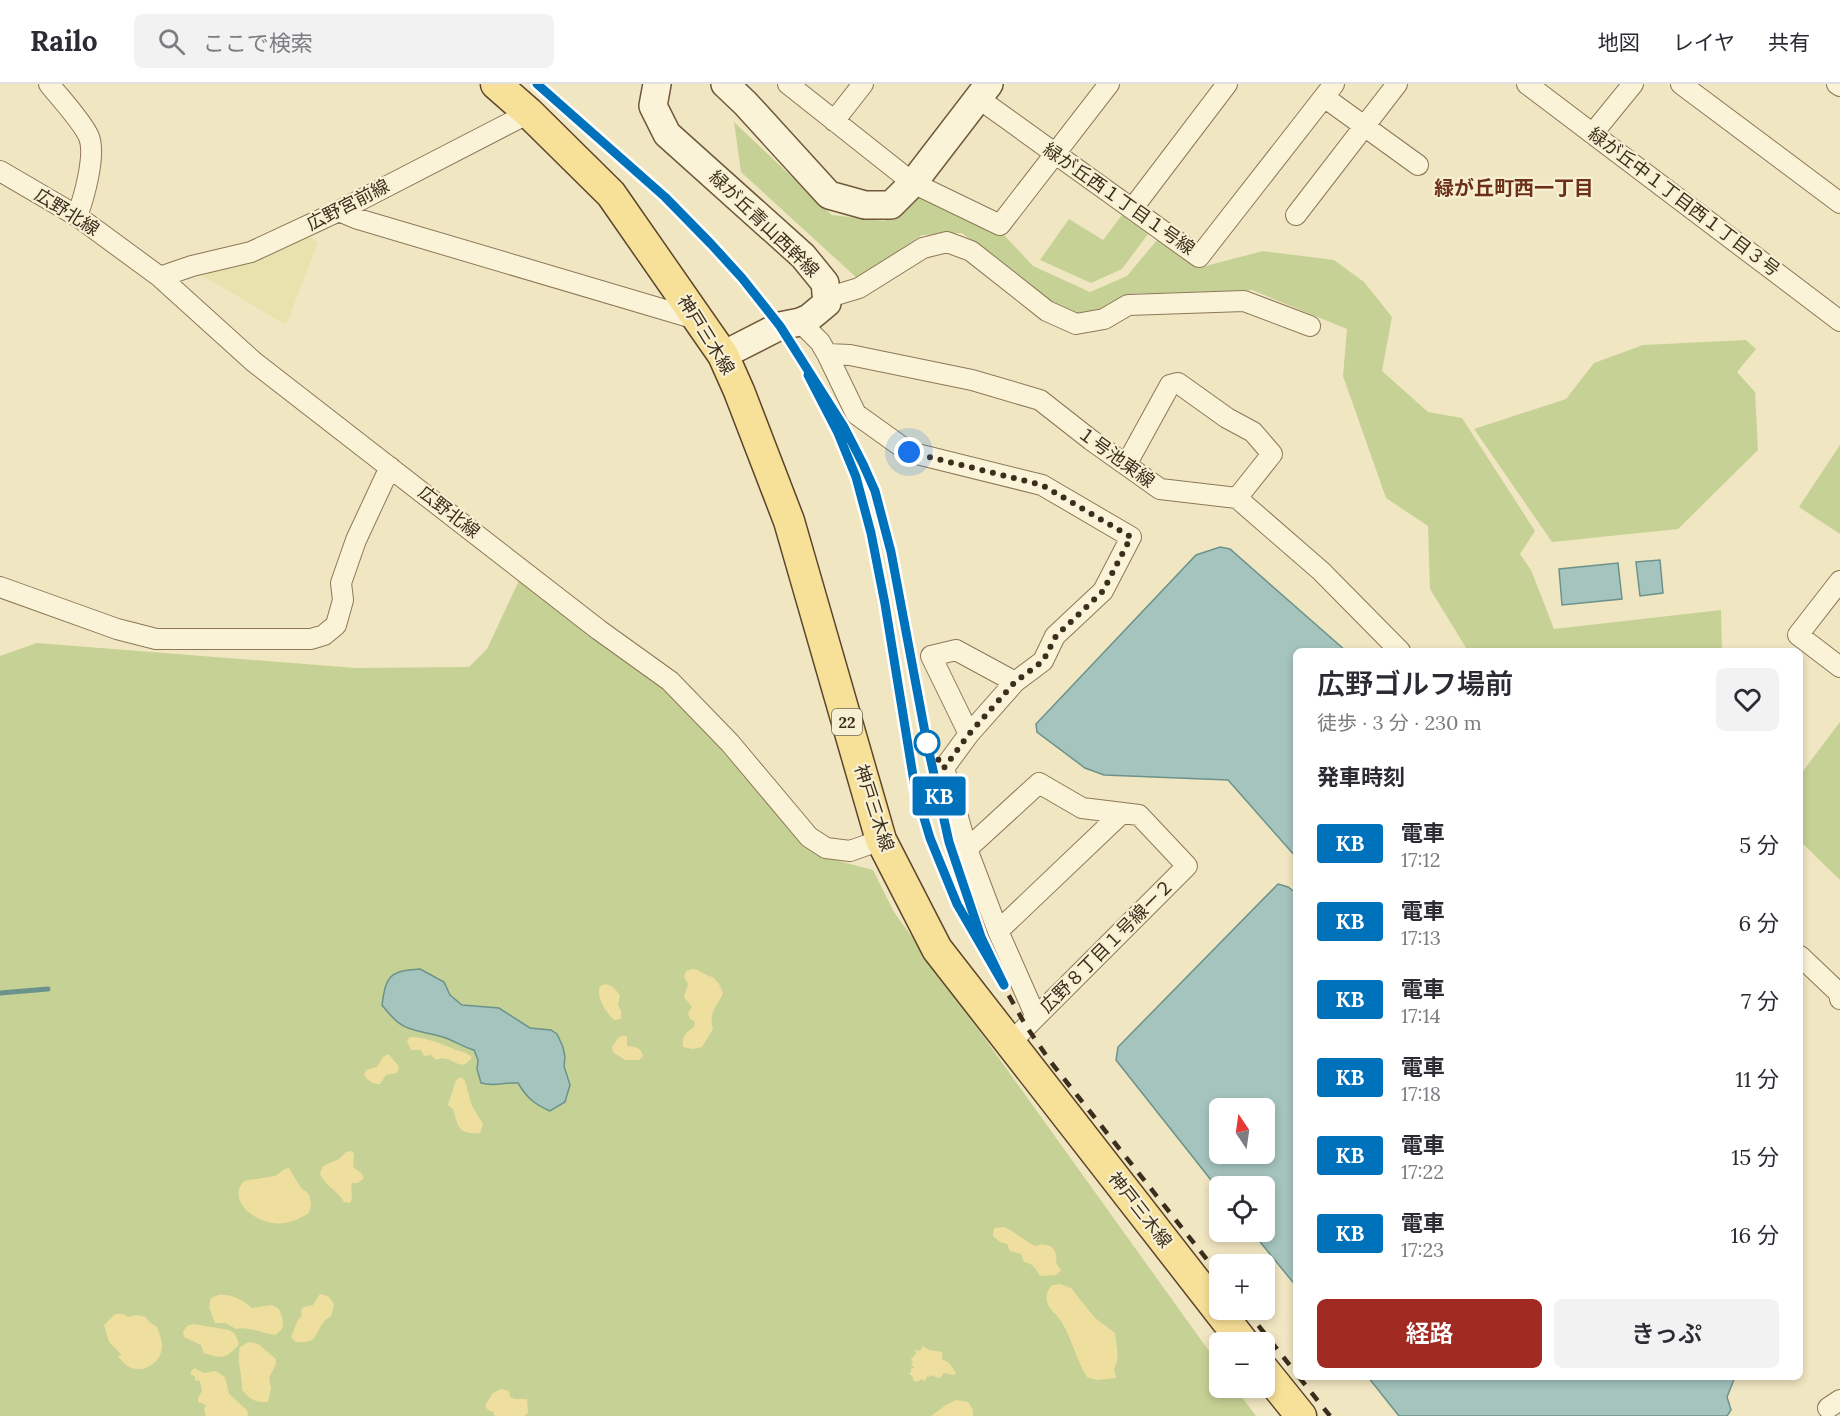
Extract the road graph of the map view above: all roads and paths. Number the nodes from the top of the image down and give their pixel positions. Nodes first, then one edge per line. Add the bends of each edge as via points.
1 (49, 84) edge
2 (496, 84) edge
3 (657, 84) edge
4 (725, 84) edge
5 (788, 84) edge
6 (863, 84) edge
7 (1109, 84) edge
8 (1227, 84) edge
9 (1397, 84) edge
10 (1527, 84) edge
11 (1633, 84) edge
12 (1681, 84) edge
13 (1329, 90) edge
14 (984, 91) edge
15 (529, 113) junction
16 (834, 121) junction
17 (1364, 126) junction
18 (1593, 133) junction
19 (1055, 154) junction
20 (1418, 165) dead end
21 (0, 171) edge
22 (913, 183) junction
23 (1840, 203) edge
24 (1132, 209) junction
25 (339, 211) junction
26 (1296, 215) dead end
27 (77, 216) junction
28 (160, 277) junction
29 (826, 298) junction
30 (699, 320) junction
31 (1840, 321) edge
32 (801, 322) junction
33 (1310, 326) dead end
34 (827, 354) junction
35 (723, 355) junction
36 (1126, 465) junction
37 (390, 467) junction
38 (1237, 498) junction
39 (1840, 581) edge
40 (0, 587) edge
41 (1792, 643) edge
42 (1397, 648) edge
43 (1803, 648) edge
44 (1840, 667) edge
45 (1015, 682) junction
46 (969, 734) junction
47 (1122, 813) junction
48 (881, 840) junction
49 (967, 849) junction
50 (998, 931) junction
51 (1803, 959) edge
52 (1840, 999) edge
53 (1036, 1017) junction
54 (1010, 1043) junction
55 (1235, 1332) edge
56 (1275, 1384) edge
57 (1301, 1416) edge

1 - 27 street via 89,138 91,155
2 - 15 main road, 神戸三木線 / 22
3 - 29 street, 緑が丘青山西幹線 via 653,106 667,134 803,256 825,283
4 - 22 street via 829,195 865,205 891,205
5 - 16 street
6 - 16 street
7 - 19 street
8 - 24 street
9 - 17 street
10 - 18 street, 緑が丘中１丁目西１丁目３号
11 - 18 street
12 - 23 street
13 - 17 street
13 - 24 street, 緑が丘西１丁目１号線 via 1199,257
14 - 19 street, 緑が丘西１丁目１号線
14 - 22 street
15 - 25 street, 広野宮前線
15 - 30 main road, 神戸三木線 / 22 via 611,194
16 - 22 street
17 - 20 street
17 - 26 street
18 - 31 street, 緑が丘中１丁目西１丁目３号
19 - 22 street via 1000,225
19 - 24 street, 緑が丘西１丁目１号線
21 - 27 street, 広野北線
25 - 28 street, 広野宮前線 via 251,252
25 - 30 street
27 - 28 street, 広野北線
28 - 37 street, 広野北線 via 254,362
29 - 32 street, 緑が丘青山西幹線 via 827,303
29 - 33 street via 860,288 923,248 947,242 971,251 1047,311 1076,324 1104,319 1128,305 1244,301
30 - 35 main road, 神戸三木線 / 22
32 - 34 street
32 - 35 street, 緑が丘青山西幹線 via 780,326
34 - 36 street, １号池東線 via 972,380 1040,400
34 - 45 street via 856,414 909,452 1042,485 1131,537 1103,591 1056,636 1043,661
35 - 48 main road, 神戸三木線 / 22 via 789,521
36 - 38 street, １号池東線 via 1161,489
36 - 38 street via 1170,385 1178,383 1253,432 1272,453
37 - 40 street via 341,583 343,600 336,625 324,635 311,639 156,639
37 - 48 street, 広野北線 via 670,681 730,742 809,837 826,848 850,851
38 - 42 street via 1321,571
39 - 41 street
43 - 44 street
45 - 46 street
45 - 46 street via 956,650 931,656
46 - 49 street via 944,768
47 - 49 street, 広野８丁目１号線ー２ via 1082,808 1039,783
47 - 50 street
47 - 53 street, 広野８丁目１号線ー２ via 1139,815 1187,866
48 - 54 main road, 神戸三木線 / 22 via 937,949
49 - 50 street
50 - 53 street
51 - 52 street via 1839,993
53 - 54 street
54 - 55 main road, 神戸三木線 / 22
56 - 57 main road

